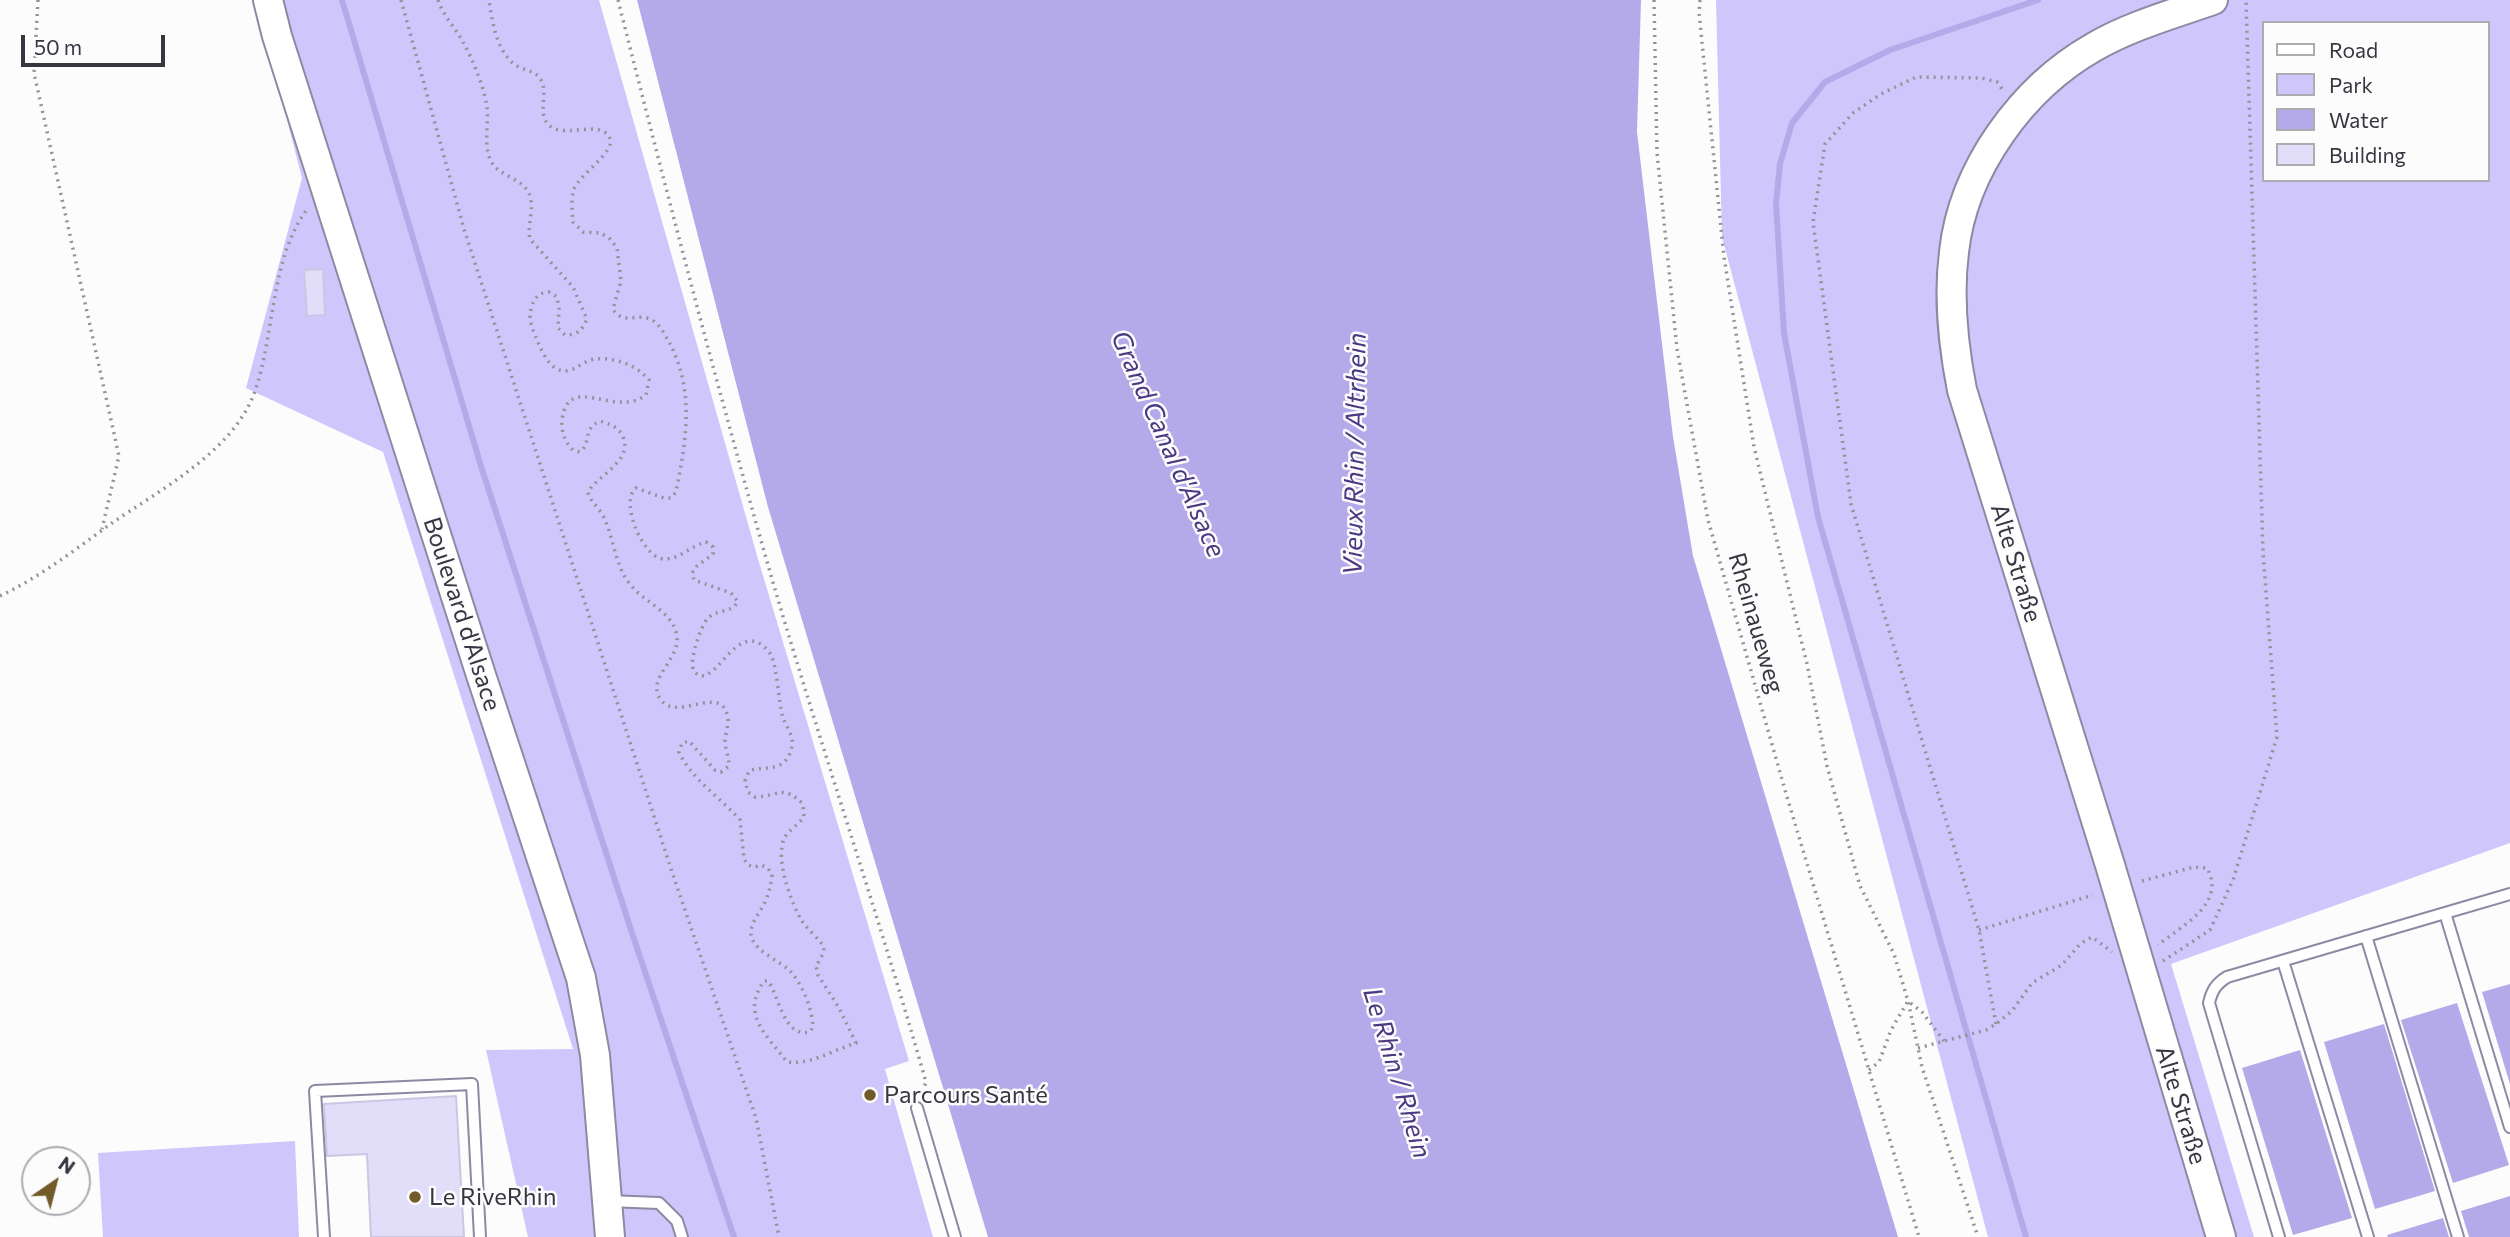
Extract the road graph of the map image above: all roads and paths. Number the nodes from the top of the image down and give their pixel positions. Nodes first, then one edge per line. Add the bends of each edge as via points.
1 (37, 0) edge
2 (268, 0) edge
3 (401, 0) edge
4 (438, 0) edge
5 (489, 0) edge
6 (618, 0) edge
7 (1654, 0) edge
8 (1700, 0) edge
9 (2213, 0) edge
10 (2246, 0) edge
11 (2018, 110) junction
12 (326, 188) junction
13 (102, 530) junction
14 (0, 596) edge
15 (2142, 881) dead end
16 (2510, 894) edge
17 (2093, 895) dead end
18 (2445, 913) junction
19 (1979, 930) junction
20 (2366, 936) junction
21 (2153, 948) dead end
22 (2121, 957) dead end
23 (2283, 961) junction
24 (2158, 964) dead end
25 (1908, 1002) junction
26 (1996, 1024) junction
27 (1944, 1041) junction
28 (1918, 1048) junction
29 (1869, 1070) junction
30 (917, 1108) joint
31 (2510, 1127) edge
32 (608, 1201) junction
33 (324, 1237) edge
34 (480, 1237) edge
35 (610, 1237) edge
36 (682, 1237) edge
37 (779, 1237) edge
38 (955, 1237) edge
39 (1919, 1237) edge
40 (1978, 1237) edge
41 (2221, 1237) edge
42 (2279, 1237) edge
43 (2368, 1237) edge
44 (2458, 1237) edge

1 - 13 path via 34,73 119,456
2 - 12 street, Boulevard d'Alsace
3 - 37 path via 464,229 756,1118
4 - 5 path via 463,42 487,106 489,158 527,189 530,239 573,286 584,308 587,319 582,329 565,335 558,328 556,297 540,293 529,315 541,349 555,369 570,370 594,359 613,360 634,367 649,380 646,396 639,401 610,403 579,396 571,400 565,407 563,435 573,450 580,452 585,449 588,432 600,421 612,424 625,441 619,460 588,492 608,527 630,584 662,610 677,633 674,656 658,679 660,699 678,709 715,703 727,716 729,766 725,771 715,770 689,741 682,743 679,752 711,793 740,820 748,865 761,865 772,875 751,934 758,947 798,982 813,1027 805,1033 790,1024 768,981 757,991 753,1009 787,1062 803,1064 856,1043 818,975 823,945 788,896 783,843 786,833 804,817 803,804 792,793 755,797 745,781 749,771 783,764 793,741 783,720 771,656 754,640 735,649 712,673 704,676 692,668 705,621 738,602 731,593 694,580 696,566 713,554 713,547 706,542 674,557 654,556 643,543 628,500 636,488 664,498 676,492 687,400 675,354 656,322 647,317 622,318 613,309 621,281 617,248 601,233 583,232 573,222 573,191 611,147 610,140 600,130 560,132 550,126 544,119 541,79 509,60 497,36
6 - 30 path via 686,270 773,580 926,1082
7 - 29 path, Rheinaueweg via 1657,153 1676,336 1708,520
8 - 25 path via 1724,257 1754,447 1827,766 1860,886 1894,954
9 - 11 street, Alte Straße via 2095,47 2061,69
10 - 24 path via 2263,552 2277,737 2233,880 2210,930
11 - 19 path via 1997,82 1981,78 1916,77 1881,94 1853,113 1825,144 1813,222 1851,504
11 - 41 street, Alte Straße via 1999,134 1964,210 1954,250 1952,340 1962,390
12 - 13 path via 296,225 255,394 240,421 199,462
12 - 32 street, Boulevard d'Alsace via 581,978 595,1055
13 - 14 path via 42,573
15 - 21 path via 2194,867 2207,869 2213,880 2213,891 2193,919
16 - 18 lane
17 - 19 path
18 - 20 lane
18 - 31 lane
19 - 26 path
20 - 23 lane
20 - 44 lane
22 - 26 path via 2092,937 2062,965 2032,983
23 - 42 lane via 2227,977 2211,992 2209,1003
23 - 43 lane
25 - 27 path via 1922,1012
25 - 28 path
25 - 29 path via 1879,1062
26 - 27 path
27 - 28 path
28 - 40 path
29 - 39 path, Rheinaueweg
30 - 38 lane
32 - 35 street, Boulevard d'Alsace
32 - 36 lane via 659,1203 677,1221
33 - 34 lane via 315,1091 472,1084

